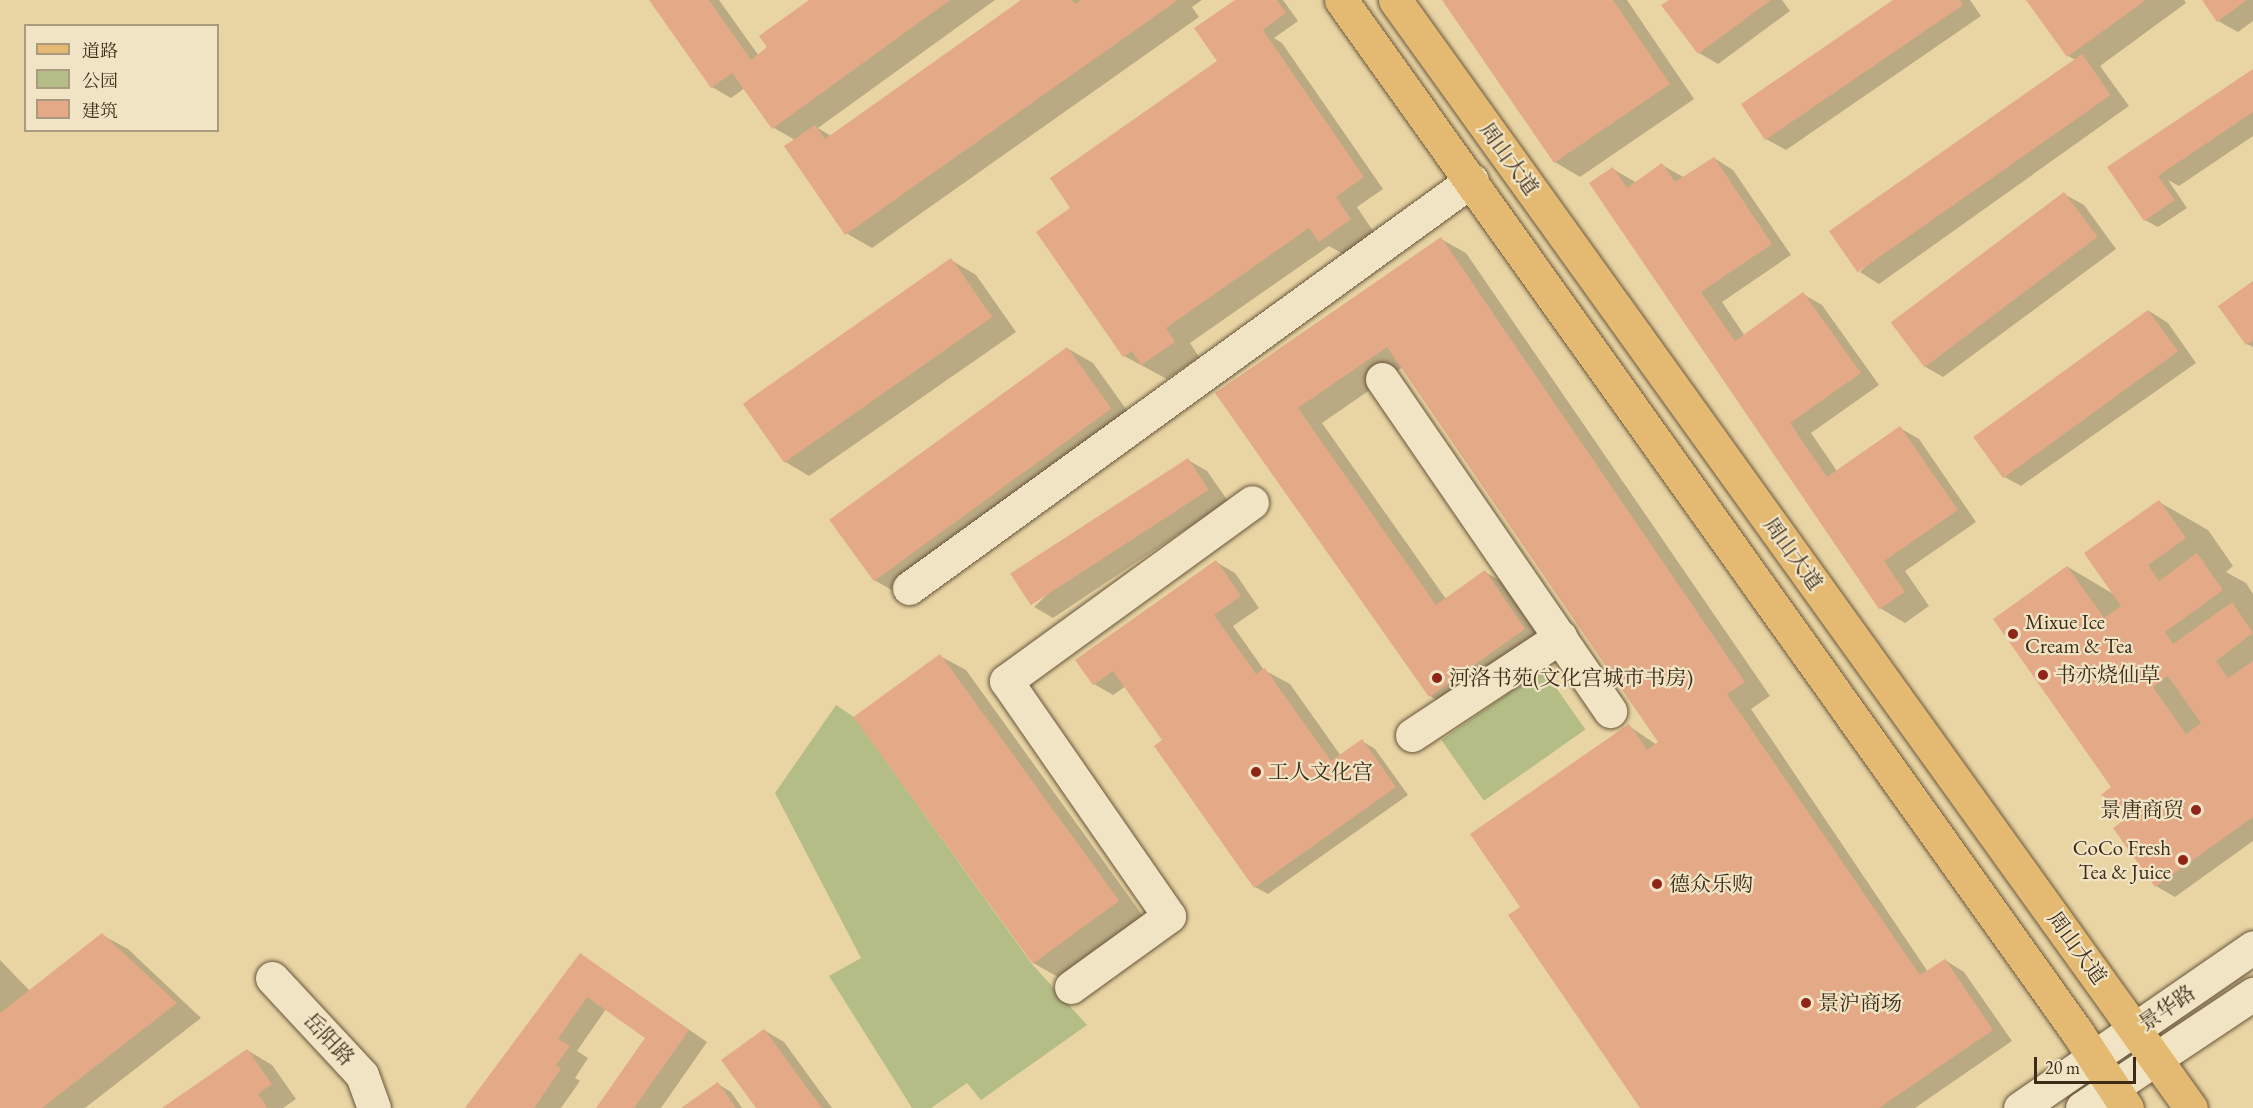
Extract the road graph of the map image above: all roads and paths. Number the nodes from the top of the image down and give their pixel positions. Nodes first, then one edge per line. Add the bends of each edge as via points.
1 (1341, 0) edge
2 (1395, 0) edge
3 (1472, 180) junction
4 (1382, 379) dead end
5 (1252, 502) dead end
6 (909, 588) dead end
7 (1560, 637) junction
8 (1610, 711) dead end
9 (1412, 735) dead end
10 (2253, 947) edge
11 (272, 978) dead end
12 (1071, 987) dead end
13 (2253, 994) edge
14 (2135, 1030) junction
15 (2094, 1057) junction
16 (2158, 1060) junction
17 (2120, 1097) edge
18 (374, 1108) edge
19 (2020, 1108) edge
20 (2082, 1108) edge
21 (2191, 1108) edge

1 - 3 main road, 周山大道
2 - 14 main road, 周山大道
3 - 6 street
3 - 15 main road, 周山大道
4 - 7 street
5 - 12 street via 1006,681 1169,916
7 - 8 street
7 - 9 street
10 - 14 street, 景华路
11 - 18 street, 岳阳路 via 362,1075
13 - 16 street, 景华路
14 - 15 street, 景华路
14 - 16 main road, 周山大道
15 - 17 main road, 周山大道
15 - 19 street, 景华路
16 - 17 street, 景华路
16 - 21 main road, 周山大道
17 - 20 street, 景华路

